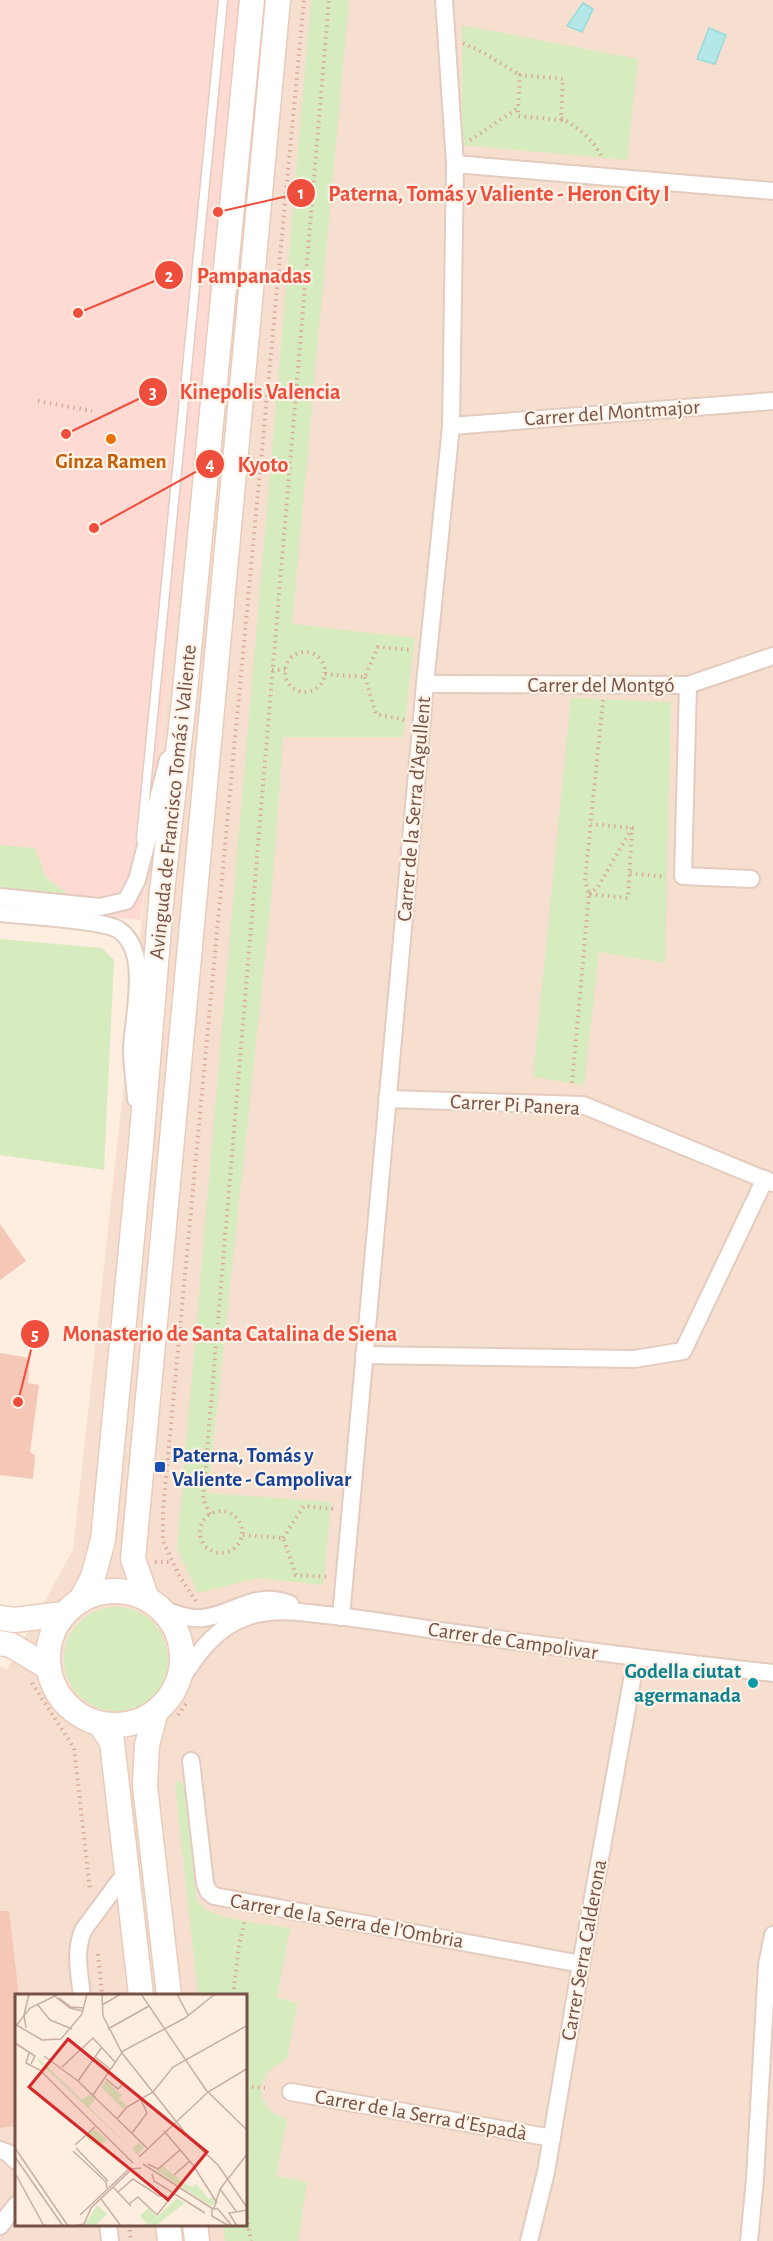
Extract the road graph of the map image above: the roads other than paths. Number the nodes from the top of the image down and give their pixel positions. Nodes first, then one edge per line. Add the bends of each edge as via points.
1 (223, 0) edge
2 (252, 0) edge
3 (278, 0) edge
4 (444, 0) edge
5 (455, 164) junction
6 (773, 191) edge
7 (773, 401) edge
8 (451, 426) junction
9 (773, 656) edge
10 (425, 684) junction
11 (688, 685) junction
12 (184, 701) junction
13 (751, 879) dead end
14 (137, 880) junction
15 (0, 897) edge
16 (0, 914) edge
17 (387, 1099) junction
18 (141, 1145) junction
19 (769, 1181) edge
20 (364, 1355) junction
21 (154, 1604) junction
22 (72, 1607) junction
23 (307, 1613) junction
24 (341, 1617) junction
25 (0, 1618) edge
26 (0, 1643) edge
27 (636, 1658) junction
28 (773, 1672) edge
29 (39, 1673) junction
30 (183, 1693) junction
31 (166, 1715) junction
32 (100, 1724) junction
33 (191, 1761) dead end
34 (127, 1871) junction
35 (773, 1935) edge
36 (581, 1964) junction
37 (82, 1994) edge
38 (141, 1994) edge
39 (169, 1994) edge
40 (291, 2092) dead end
41 (552, 2138) junction
42 (0, 2150) edge
43 (15, 2160) edge
44 (15, 2206) edge
45 (0, 2226) edge
46 (108, 2226) edge
47 (168, 2226) edge
48 (195, 2226) edge
49 (110, 2241) edge
50 (170, 2241) edge
51 (197, 2241) edge
52 (529, 2241) edge
53 (748, 2241) edge

1 - 14 lane
2 - 12 main road, Avinguda de Francisco Tomás i Valiente
3 - 21 main road, Avinguda de Francisco Tomás i Valiente via 133,1559
4 - 5 street, Carrer de la Serra d'Agullent
5 - 6 street
5 - 8 street, Carrer de la Serra d'Agullent
7 - 8 street, Carrer del Montmajor
8 - 10 street, Carrer de la Serra d'Agullent
9 - 11 street, Carrer del Montgó
10 - 11 street, Carrer del Montgó
10 - 17 street, Carrer de la Serra d'Agullent
11 - 13 street via 683,876
12 - 14 street
12 - 18 main road, Avinguda de Francisco Tomás i Valiente via 162,891
14 - 15 street via 126,901 100,907
16 - 18 street via 96,922 118,929 132,946 138,966 132,1050
17 - 19 street, Carrer Pi Panera via 583,1106
17 - 20 street, Carrer de la Serra d'Agullent
18 - 22 main road, Avinguda de Francisco Tomás i Valiente via 103,1540 93,1577
19 - 20 street via 683,1351 634,1359
20 - 24 street, Carrer de la Serra d'Agullent
21 - 22 main road via 125,1591 102,1592
21 - 23 street, Carrer de Campolivar via 182,1616 202,1618 266,1599 282,1601
21 - 30 main road via 174,1626 182,1646
22 - 25 main road via 14,1620
22 - 29 main road via 54,1630
23 - 24 street, Carrer de Campolivar
23 - 30 street, Carrer de Campolivar via 268,1611 226,1627 197,1654
24 - 27 street, Carrer de Campolivar
26 - 29 main road via 11,1645
27 - 28 street, Carrer de Campolivar
27 - 36 street, Carrer Serra Calderona
29 - 32 main road via 67,1704
30 - 31 main road via 168,1700
31 - 32 main road via 122,1725
31 - 39 main road via 147,1745 145,1786
32 - 34 main road via 112,1742
33 - 36 street, Carrer de la Serra de l’Ombria via 205,1883 214,1896
34 - 37 street via 84,1929 77,1951
34 - 38 main road
35 - 53 street via 767,1965
36 - 41 street, Carrer Serra Calderona
40 - 41 street, Carrer de la Serra d'Espadà
41 - 52 street, Carrer Serra Calderona
42 - 43 street
44 - 45 street
46 - 49 street
47 - 50 main road
48 - 51 main road

